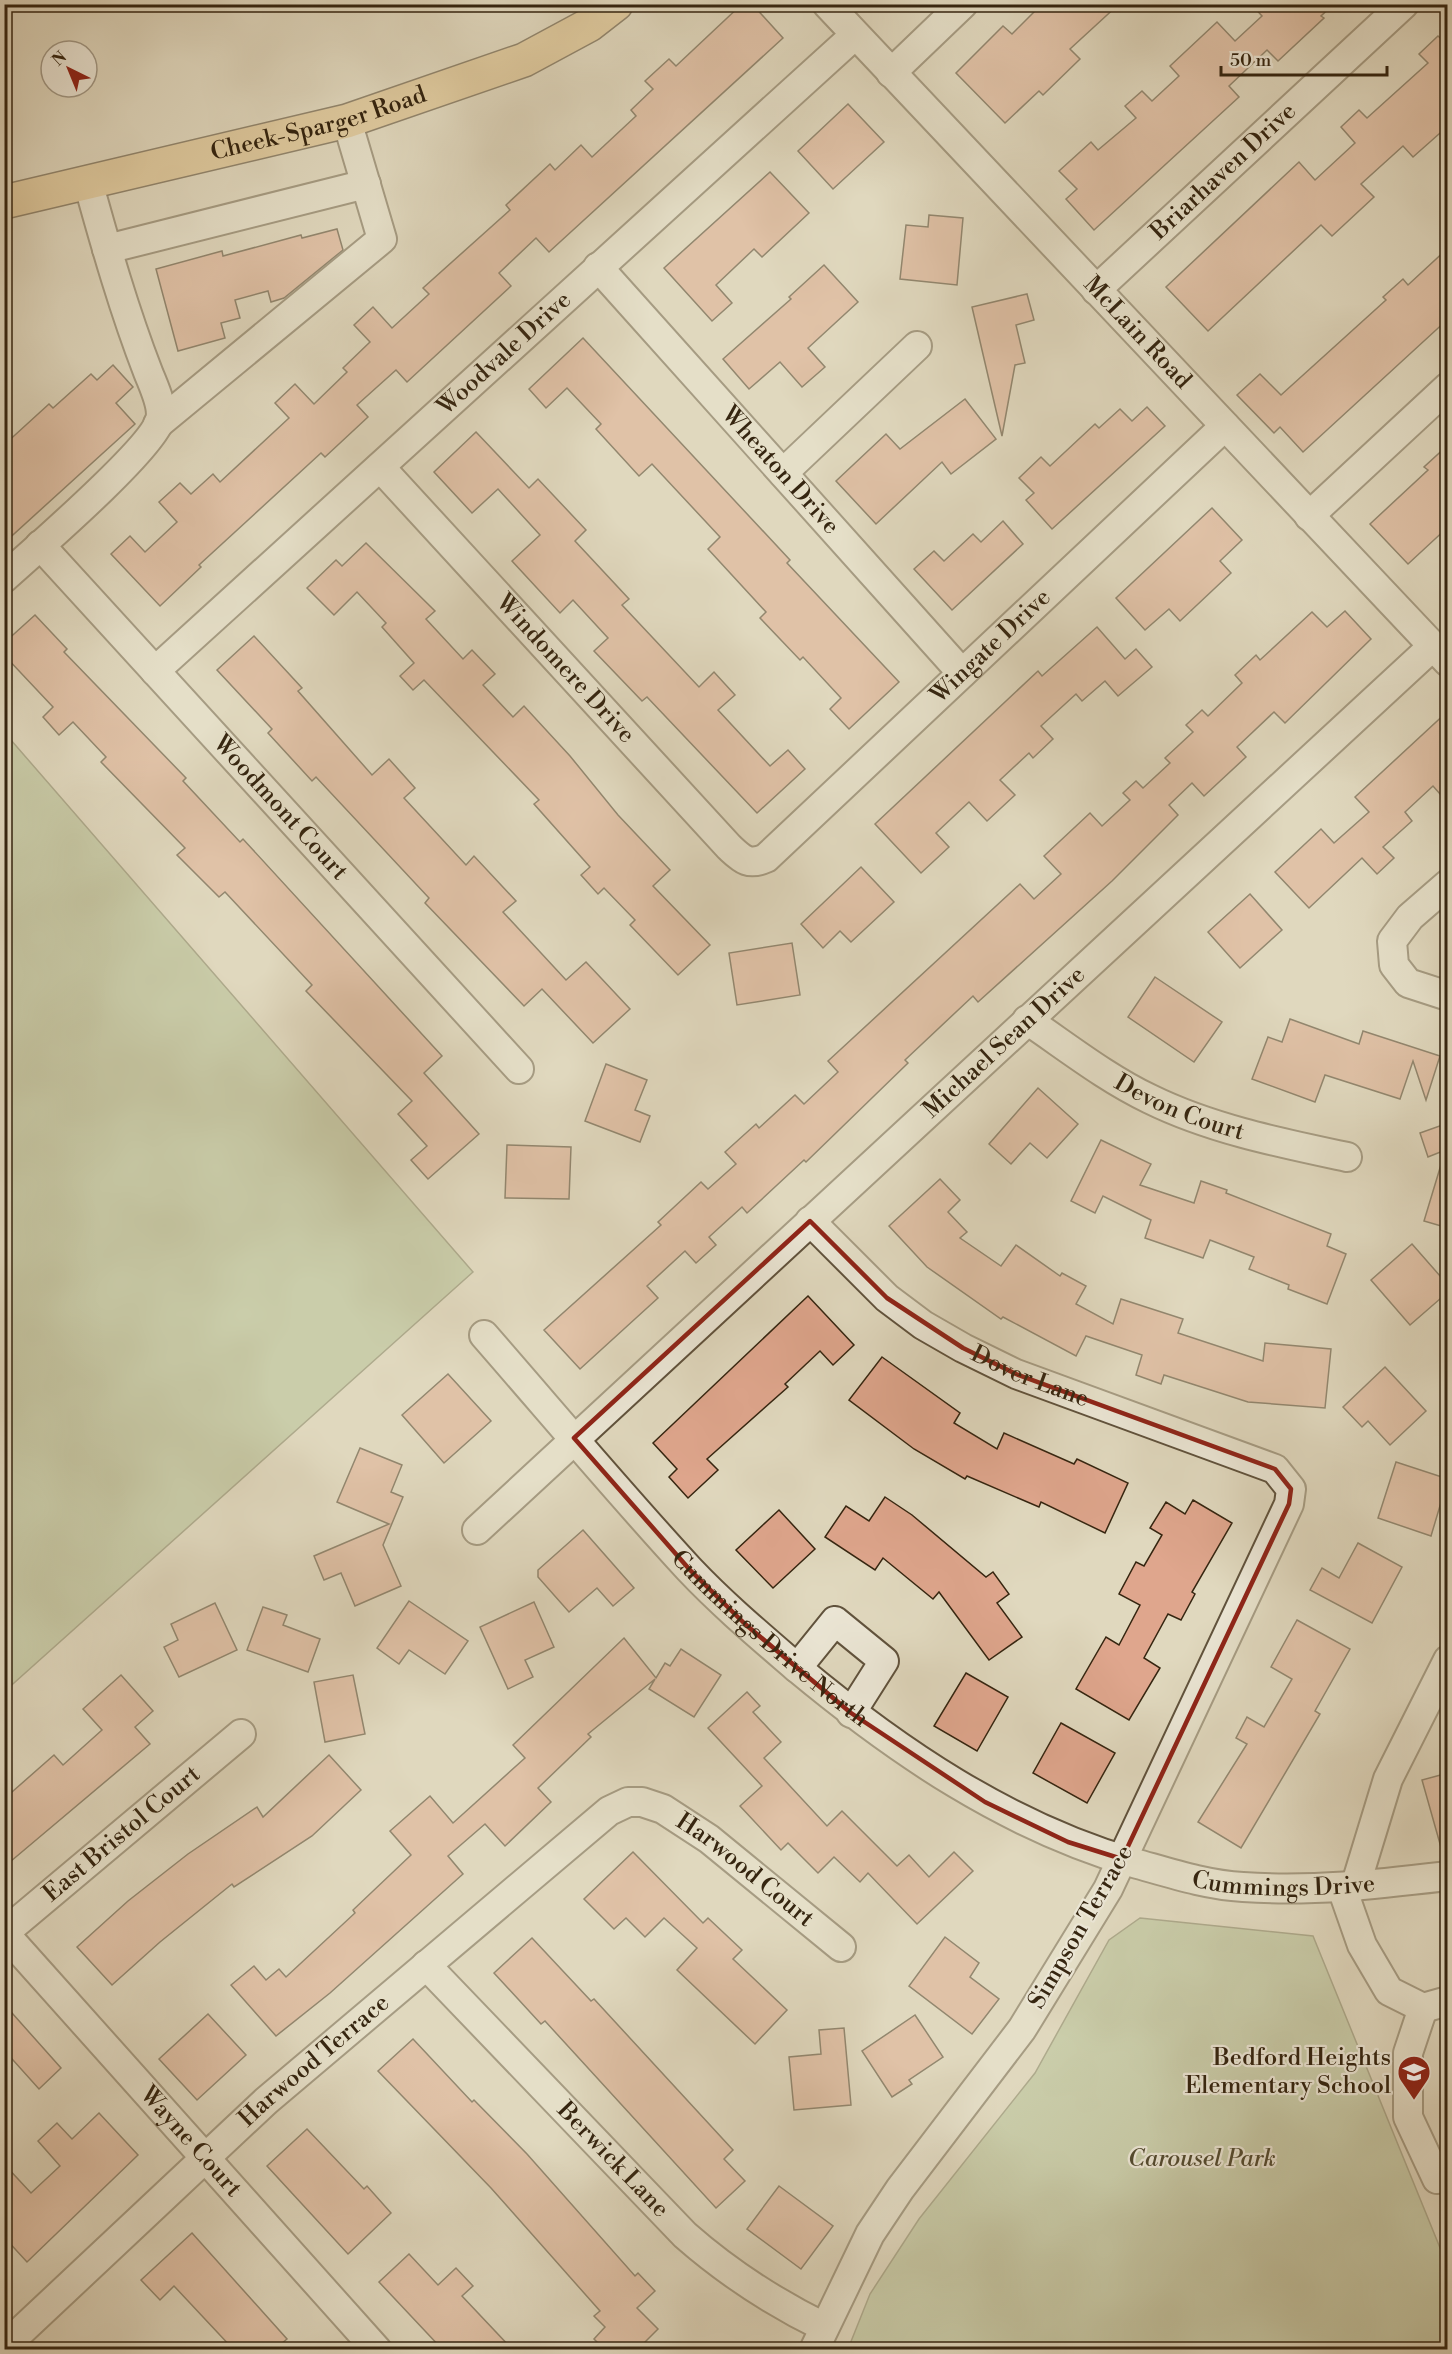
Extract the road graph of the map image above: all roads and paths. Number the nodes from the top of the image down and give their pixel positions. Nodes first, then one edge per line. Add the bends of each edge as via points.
1 (616, 4) edge
2 (827, 4) edge
3 (963, 4) edge
4 (1404, 4) edge
5 (855, 35) junction
6 (891, 73) junction
7 (347, 121) junction
8 (88, 182) junction
9 (366, 184) junction
10 (4, 202) edge
11 (107, 249) junction
12 (598, 267) junction
13 (1096, 290) junction
14 (917, 346) dead end
15 (1448, 387) edge
16 (158, 424) junction
17 (1225, 426) junction
18 (380, 466) junction
19 (783, 473) junction
20 (1310, 516) junction
21 (40, 545) junction
22 (4, 578) edge
23 (1440, 654) edge
24 (155, 671) junction
25 (962, 673) junction
26 (756, 863) joint
27 (1448, 884) edge
28 (1448, 996) edge
29 (1027, 1020) junction
30 (519, 1069) dead end
31 (1347, 1158) dead end
32 (810, 1221) junction
33 (484, 1335) dead end
34 (574, 1438) junction
35 (1284, 1477) joint
36 (477, 1530) dead end
37 (1448, 1660) edge
38 (797, 1668) junction
39 (851, 1713) junction
40 (241, 1734) dead end
41 (642, 1802) joint
42 (1122, 1859) junction
43 (1448, 1876) edge
44 (1348, 1888) junction
45 (4, 1933) edge
46 (841, 1947) dead end
47 (426, 1965) junction
48 (1435, 2005) edge
49 (204, 2158) junction
50 (1437, 2179) dead end
51 (819, 2338) edge
52 (4, 2347) edge
53 (377, 2349) edge

1 - 7 main road, Cheek-Sparger Road via 589,25 524,60
2 - 5 street, McLain Road
3 - 6 street
4 - 13 street, Briarhaven Drive
5 - 6 street, McLain Road
5 - 12 street, Woodvale Drive
6 - 13 street, McLain Road
7 - 8 main road, Cheek-Sparger Road
7 - 9 street
8 - 10 main road, Cheek-Sparger Road
8 - 11 street
9 - 11 street
9 - 16 street via 382,239
11 - 16 street via 122,303 154,388 161,417
12 - 18 street, Woodvale Drive
12 - 19 street, Wheaton Drive
13 - 17 street, McLain Road
14 - 19 street
15 - 20 street
16 - 21 street via 132,457
17 - 20 street, McLain Road
17 - 25 street, Wingate Drive
18 - 24 street, Woodvale Drive
18 - 26 street, Windomere Drive via 729,847 745,862
19 - 25 street, Wheaton Drive
20 - 23 street, McLain Road
21 - 22 street
21 - 24 street, Woodmont Court
23 - 29 street, Michael Sean Drive
24 - 30 street, Woodmont Court
25 - 26 street, Wingate Drive via 766,858
27 - 28 street via 1410,917 1392,941 1394,965 1408,983
29 - 31 street, Devon Court via 1151,1100 1200,1119
29 - 32 street, Michael Sean Drive
32 - 34 street, Michael Sean Drive
32 - 35 street, Dover Lane via 887,1298 963,1348 1016,1374 1275,1469
33 - 34 street, Cummings Drive North
34 - 36 street, Michael Sean Drive
34 - 38 street, Cummings Drive North via 690,1570
35 - 42 street, Simpson Terrace via 1292,1489 1289,1504
37 - 44 street via 1388,1779
38 - 39 street, Cummings Drive North
38 - 39 street via 835,1622 884,1661
39 - 42 street, Cummings Drive North via 985,1802 1068,1842
40 - 45 street, East Bristol Court
41 - 46 street, Harwood Court via 663,1809 710,1839
41 - 47 street, Harwood Terrace via 628,1802 609,1811
42 - 44 street, Cummings Drive via 1190,1879 1242,1887
42 - 51 street, Simpson Terrace via 1022,2029 870,2234
43 - 44 street, Cummings Drive
44 - 48 street via 1362,1945 1389,1991
45 - 49 street, Wayne Court
47 - 49 street, Harwood Terrace
47 - 51 street, Berwick Lane via 685,2235 715,2262 782,2306
48 - 50 street via 1408,2053 1408,2117
49 - 52 street, Harwood Terrace
49 - 53 street, Wayne Court

